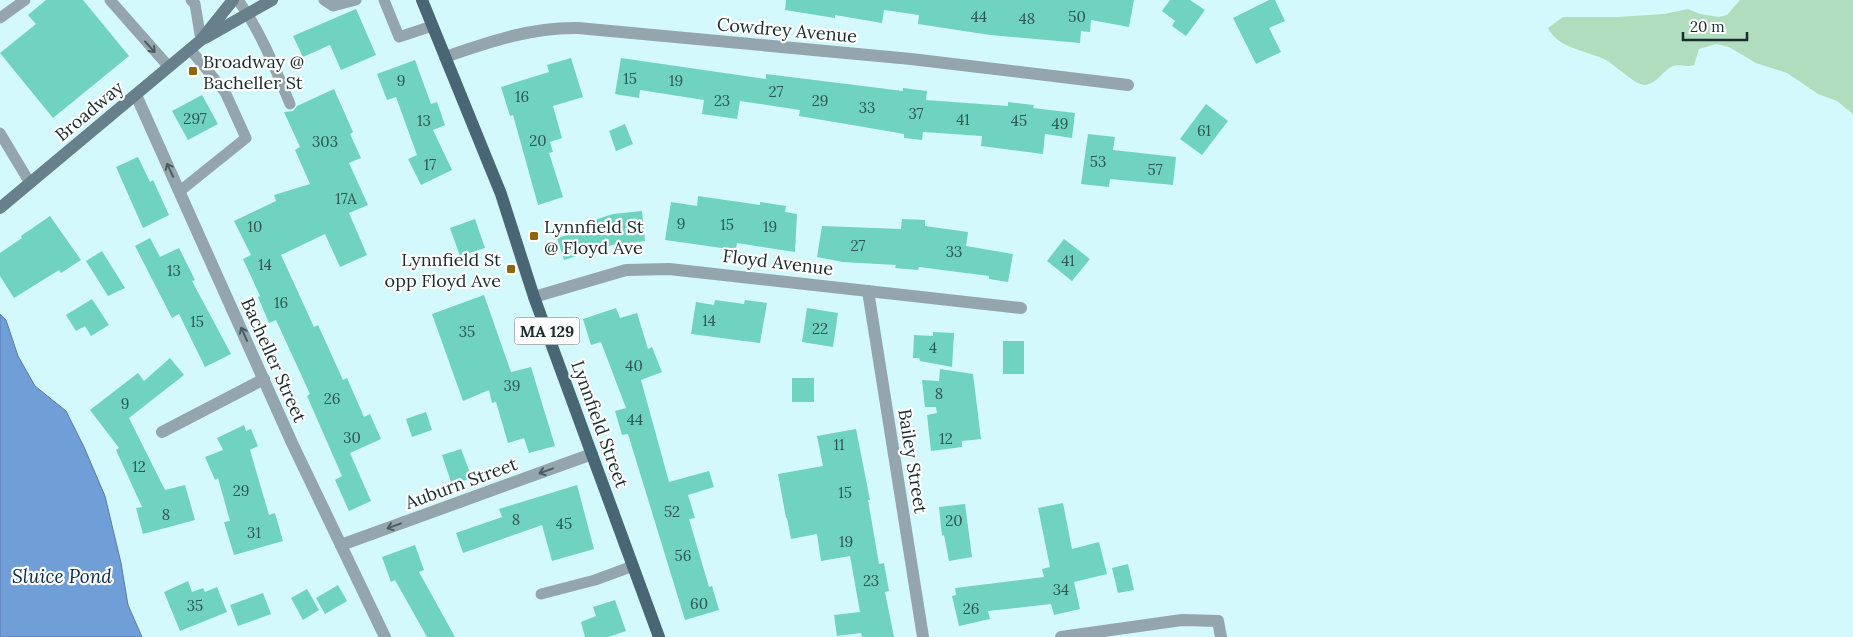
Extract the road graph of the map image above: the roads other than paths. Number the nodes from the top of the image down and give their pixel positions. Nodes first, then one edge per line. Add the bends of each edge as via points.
1 (25, 0) edge
2 (110, 0) edge
3 (191, 0) edge
4 (233, 0) edge
5 (238, 0) edge
6 (266, 0) edge
7 (272, 0) edge
8 (324, 0) edge
9 (356, 0) edge
10 (384, 0) edge
11 (422, 0) edge
12 (251, 13) junction
13 (0, 18) edge
14 (432, 26) junction
15 (201, 40) junction
16 (190, 49) junction
17 (445, 57) junction
18 (169, 67) junction
19 (1128, 85) dead end
20 (136, 95) junction
21 (290, 104) dead end
22 (0, 133) edge
23 (30, 183) junction
24 (180, 192) junction
25 (0, 208) edge
26 (868, 291) junction
27 (534, 297) junction
28 (1021, 308) dead end
29 (264, 379) junction
30 (162, 432) dead end
31 (592, 454) junction
32 (341, 545) junction
33 (633, 566) junction
34 (541, 594) dead end
35 (385, 637) edge
36 (659, 637) edge
37 (923, 637) edge
38 (1061, 637) edge
39 (1221, 637) edge

1 - 13 lane
2 -> 18 lane
3 - 15 lane via 195,4
4 - 15 main road, Broadway
5 - 12 lane
6 - 12 main road, Broadway
7 - 12 main road, Broadway
8 - 9 lane via 333,6
10 - 14 lane via 399,36
11 - 14 main road, Lynnfield Street / MA 129
12 - 15 main road, Broadway
12 - 21 lane
14 - 17 main road, Lynnfield Street / MA 129
15 - 16 main road, Broadway
16 - 18 main road, Broadway
16 - 24 lane via 225,92 246,138
17 - 19 street, Cowdrey Avenue via 499,38 541,28 578,28 911,59
17 - 27 main road, Lynnfield Street / MA 129 via 501,194
18 - 20 main road, Broadway
20 - 23 main road, Broadway
24 -> 20 street, Bacheller Street
22 - 23 lane
23 - 25 main road, Broadway
29 -> 24 street, Bacheller Street
26 - 27 street, Floyd Avenue via 703,271 646,269 626,270
26 - 28 street, Floyd Avenue
26 - 37 street, Bailey Street
27 - 31 main road, Lynnfield Street / MA 129
29 - 30 street
29 - 32 street, Bacheller Street
31 -> 32 street, Auburn Street
31 - 33 main road, Lynnfield Street / MA 129
32 - 35 street, Bacheller Street
33 - 34 lane
33 - 36 main road, Lynnfield Street / MA 129
38 - 39 street via 1182,620 1218,621

